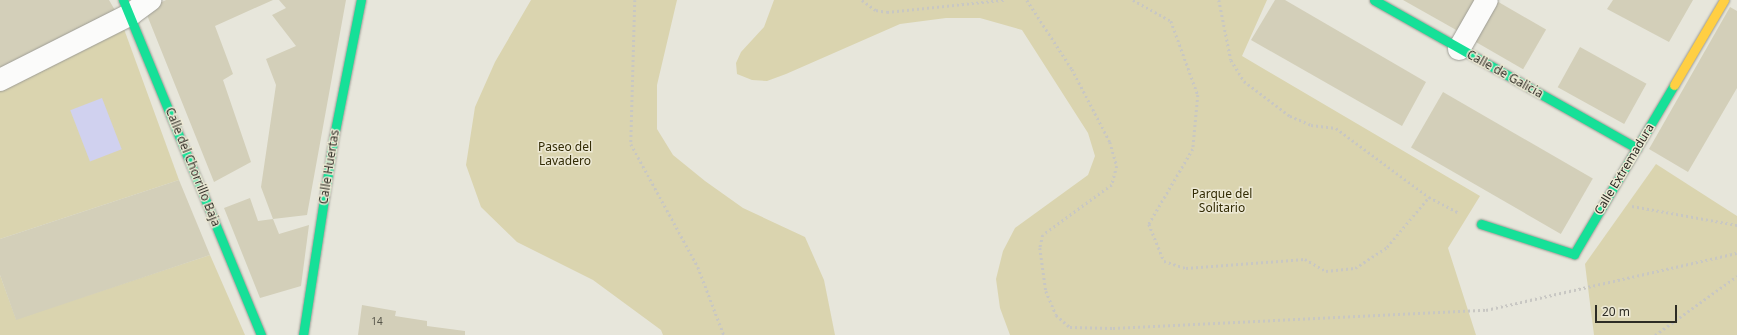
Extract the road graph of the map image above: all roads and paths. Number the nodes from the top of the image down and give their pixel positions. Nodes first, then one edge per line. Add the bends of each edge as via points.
1 (150, 0) edge
2 (361, 0) edge
3 (635, 0) edge
4 (862, 0) edge
5 (1004, 0) edge
6 (1027, 0) edge
7 (1133, 0) edge
8 (1219, 0) edge
9 (1374, 0) edge
10 (1487, 0) edge
11 (1724, 0) edge
12 (127, 7) edge
13 (1459, 49) junction
14 (0, 80) edge
15 (1636, 148) junction
16 (1429, 197) junction
17 (1604, 201) junction
18 (1481, 224) joint
19 (1737, 225) edge
20 (1737, 252) edge
21 (1737, 276) edge
22 (261, 335) edge
23 (303, 335) edge
24 (724, 335) edge
25 (1655, 335) edge

1 - 12 street
2 - 23 street, Calle Huertas via 333,140
3 - 24 path via 631,144 698,267
4 - 5 path via 876,10 887,12
6 - 20 path via 1072,68 1110,142 1117,166 1112,185 1044,235 1040,248 1046,291 1056,315 1070,327 1112,328 1486,310
7 - 16 path via 1171,21 1198,95 1193,149 1149,224 1164,261 1186,268 1305,259 1326,272 1355,268 1387,247
8 - 16 path via 1231,60 1244,81 1290,116 1311,125 1336,128
9 - 13 street, Calle de Galicia
10 - 13 street
11 - 15 street, Calle Extremadura
12 - 14 street
12 - 22 street, Calle del Chorrillo Baja
13 - 15 street, Calle de Galicia
15 - 17 street, Calle Extremadura
16 - 18 path
17 - 18 street, Calle Extremadura via 1574,254
17 - 19 path
21 - 25 path

